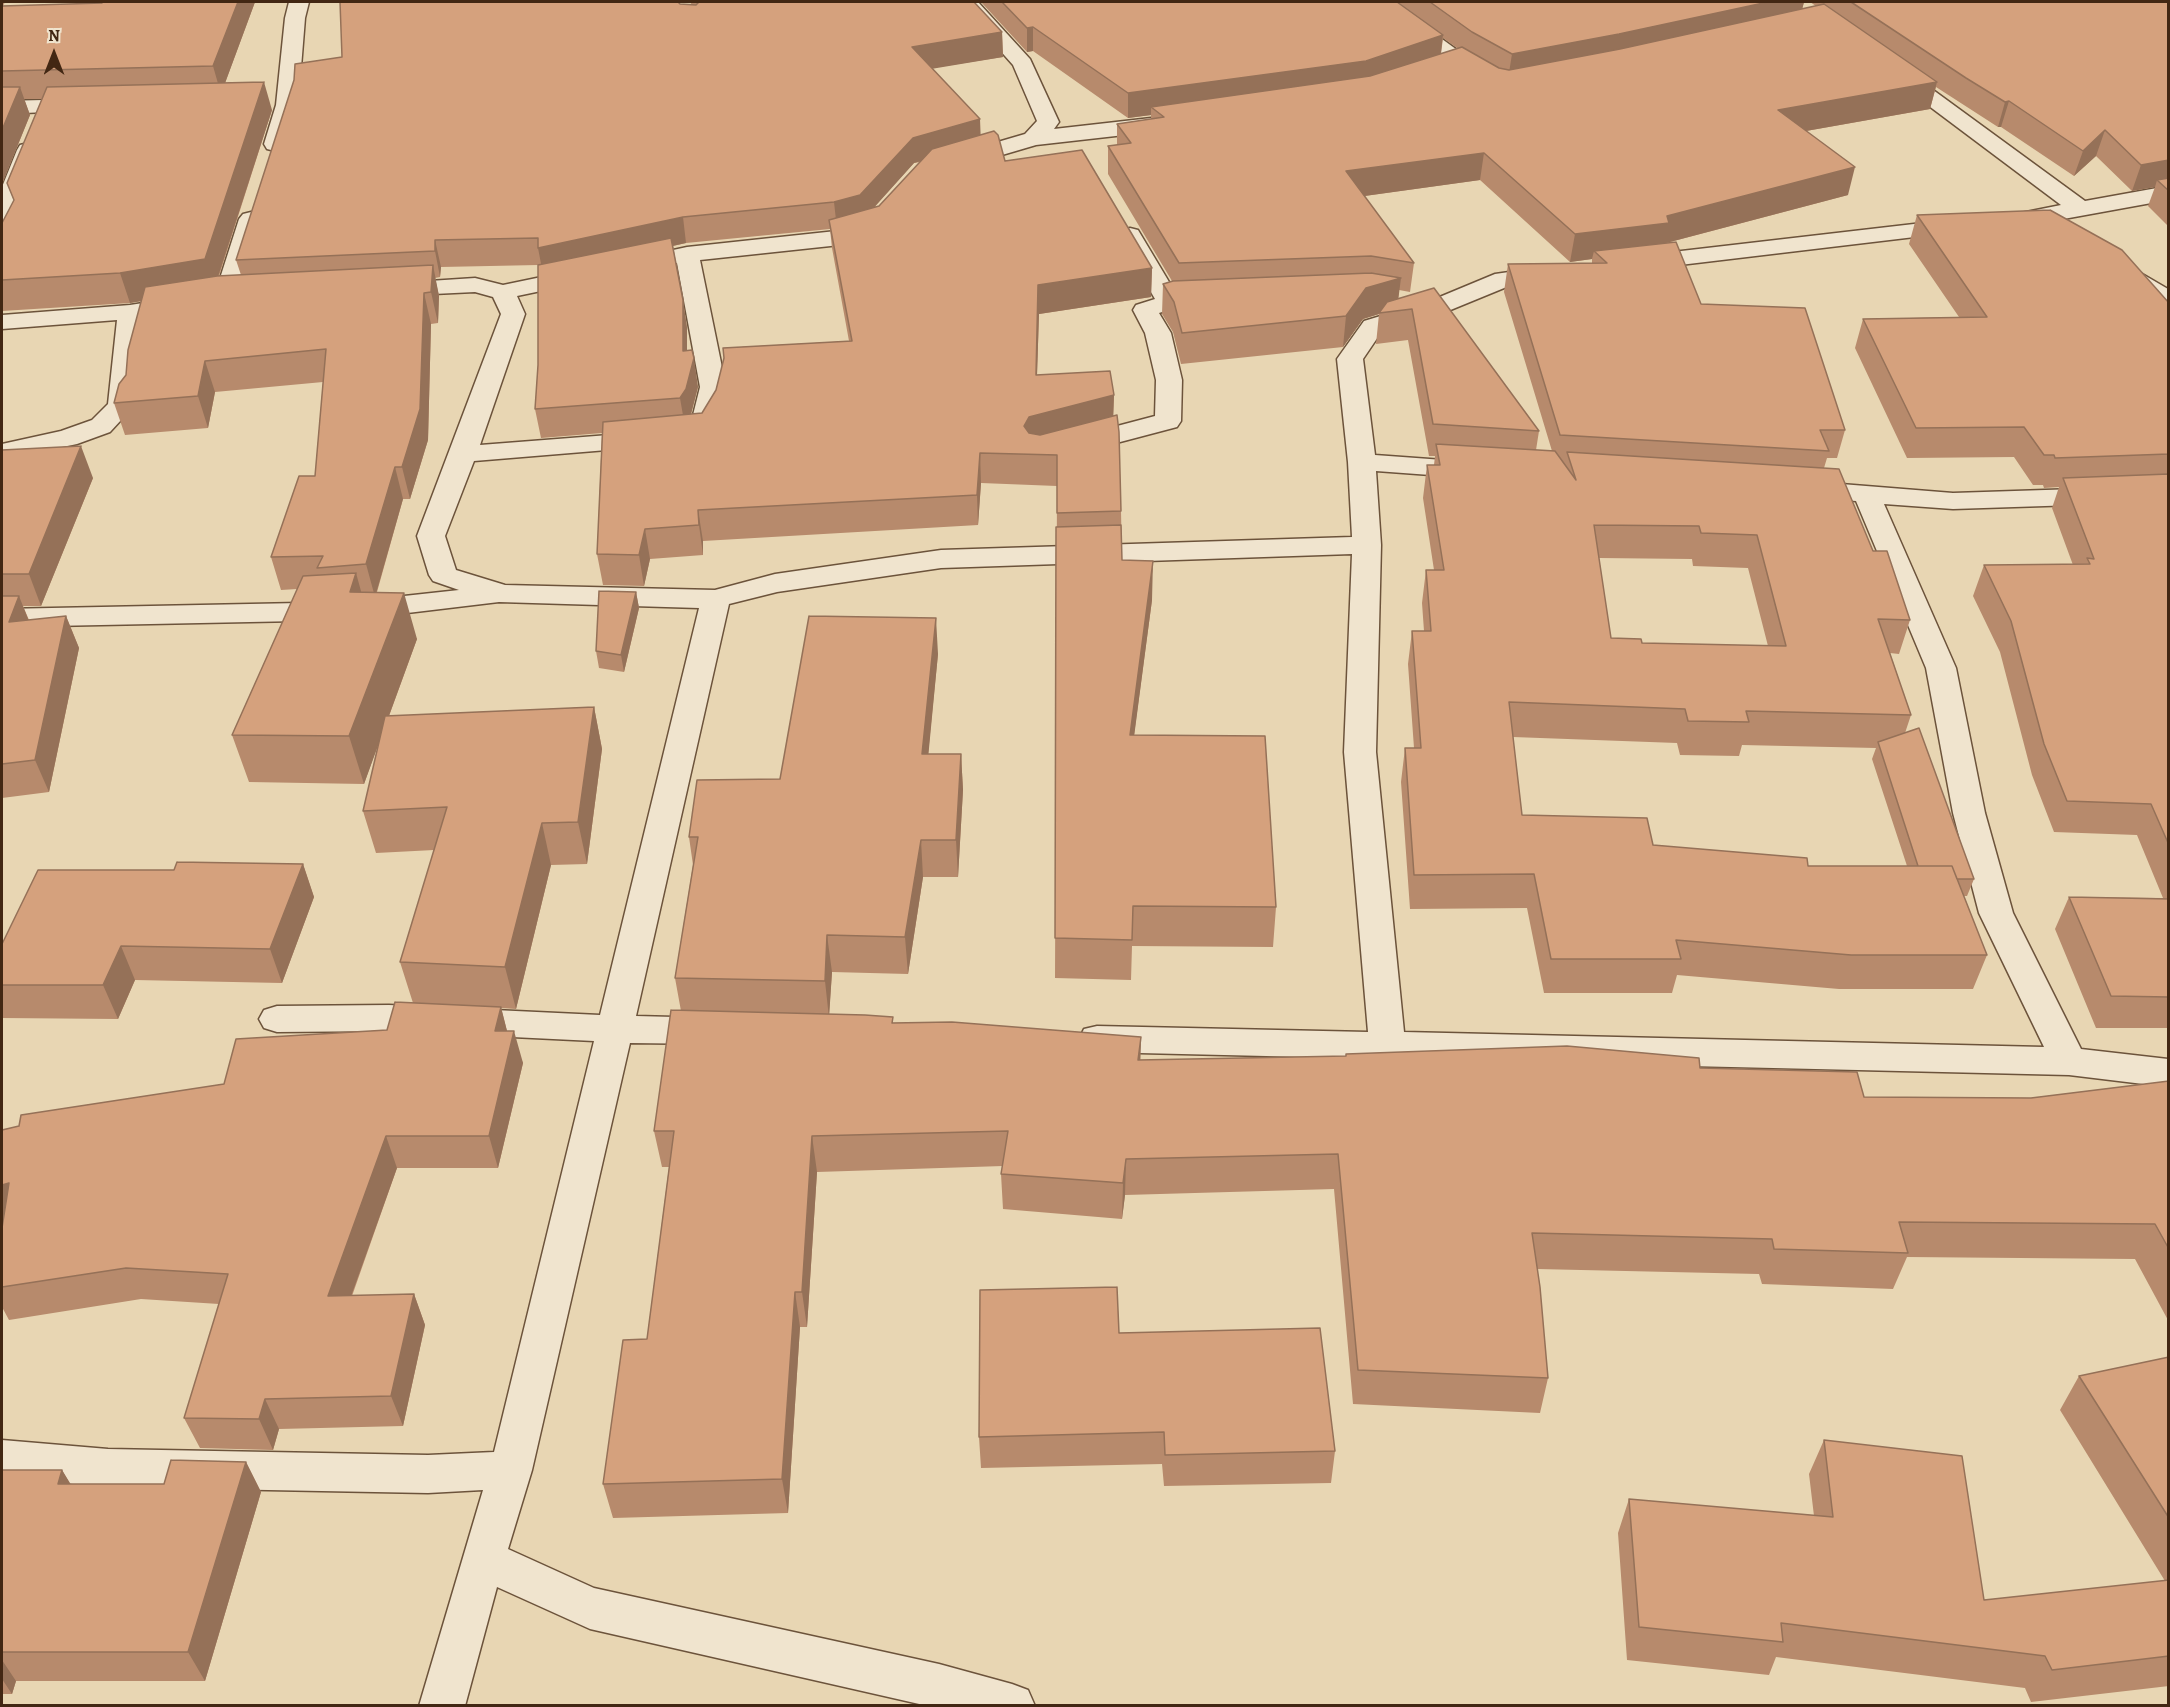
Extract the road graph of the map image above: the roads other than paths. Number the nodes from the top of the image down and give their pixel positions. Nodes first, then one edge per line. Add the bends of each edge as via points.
1 (299, 2) edge
2 (967, 2) edge
3 (1379, 2) edge
4 (1876, 59) edge
5 (1461, 63) junction
6 (1440, 69) edge
7 (1495, 83) edge
8 (264, 102) edge
9 (287, 102) junction
10 (104, 104) edge
11 (47, 106) junction
12 (2, 108) edge
13 (1179, 121) edge
14 (1033, 139) junction
15 (936, 167) edge
16 (267, 168) edge
17 (2169, 193) edge
18 (257, 200) edge
19 (888, 208) edge
20 (2082, 210) junction
21 (1116, 213) edge
22 (2029, 220) junction
23 (2059, 237) edge
24 (2, 247) edge
25 (687, 254) junction
26 (2099, 259) edge
27 (1611, 266) edge
28 (1575, 270) edge
29 (368, 290) edge
30 (503, 292) junction
31 (1389, 296) edge
32 (2169, 299) edge
33 (1439, 306) junction
34 (130, 312) junction
35 (2, 322) edge
36 (2, 452) edge
37 (1052, 452) edge
38 (463, 454) junction
39 (1362, 462) junction
40 (1501, 472) edge
41 (1784, 488) edge
42 (1866, 493) junction
43 (2169, 494) edge
44 (1367, 545) junction
45 (503, 594) junction
46 (716, 599) junction
47 (2, 618) edge
48 (276, 1019) dead end
49 (615, 1029) junction
50 (745, 1031) edge
51 (1066, 1038) edge
52 (1387, 1045) junction
53 (2069, 1061) junction
54 (2169, 1073) edge
55 (2, 1459) edge
56 (511, 1470) junction
57 (483, 1559) junction
58 (442, 1706) edge
59 (1012, 1706) edge

1 - 9 street
2 - 14 street via 1023,63 1048,122
3 - 5 street
4 - 20 street
5 - 6 street
5 - 7 street
8 - 9 street
9 - 16 street
10 - 11 street
11 - 12 street
11 - 24 street via 3,212 11,228
13 - 14 street via 1076,143
14 - 15 street
17 - 20 street
18 - 34 street via 238,296
19 - 25 street via 871,228 840,238
20 - 22 street
21 - 37 street via 1180,302 1145,310 1158,333 1168,380 1168,421
22 - 23 street
22 - 27 street
25 - 30 street
25 - 38 street via 713,387 705,419 695,436
26 - 32 street
28 - 33 street via 1504,279
29 - 30 street via 475,285
30 - 38 street via 513,314
31 - 33 street
33 - 39 street via 1373,326 1350,359
34 - 35 street
34 - 36 street via 121,406 101,426 68,438
38 - 45 street via 431,536 443,575
39 - 40 street
39 - 44 street
41 - 42 street
42 - 43 street via 1953,501
42 - 53 street via 1941,668 1969,813 1996,914
44 - 46 street via 941,559 776,583
44 - 52 street via 1360,752
45 - 46 street
45 - 47 street via 349,611
46 - 49 street
48 - 49 street via 389,1018
49 - 50 street
49 - 56 street
51 - 52 street
52 - 53 street
53 - 54 street
55 - 56 street via 108,1468 428,1474
56 - 57 street
57 - 58 street
57 - 59 street via 590,1608

